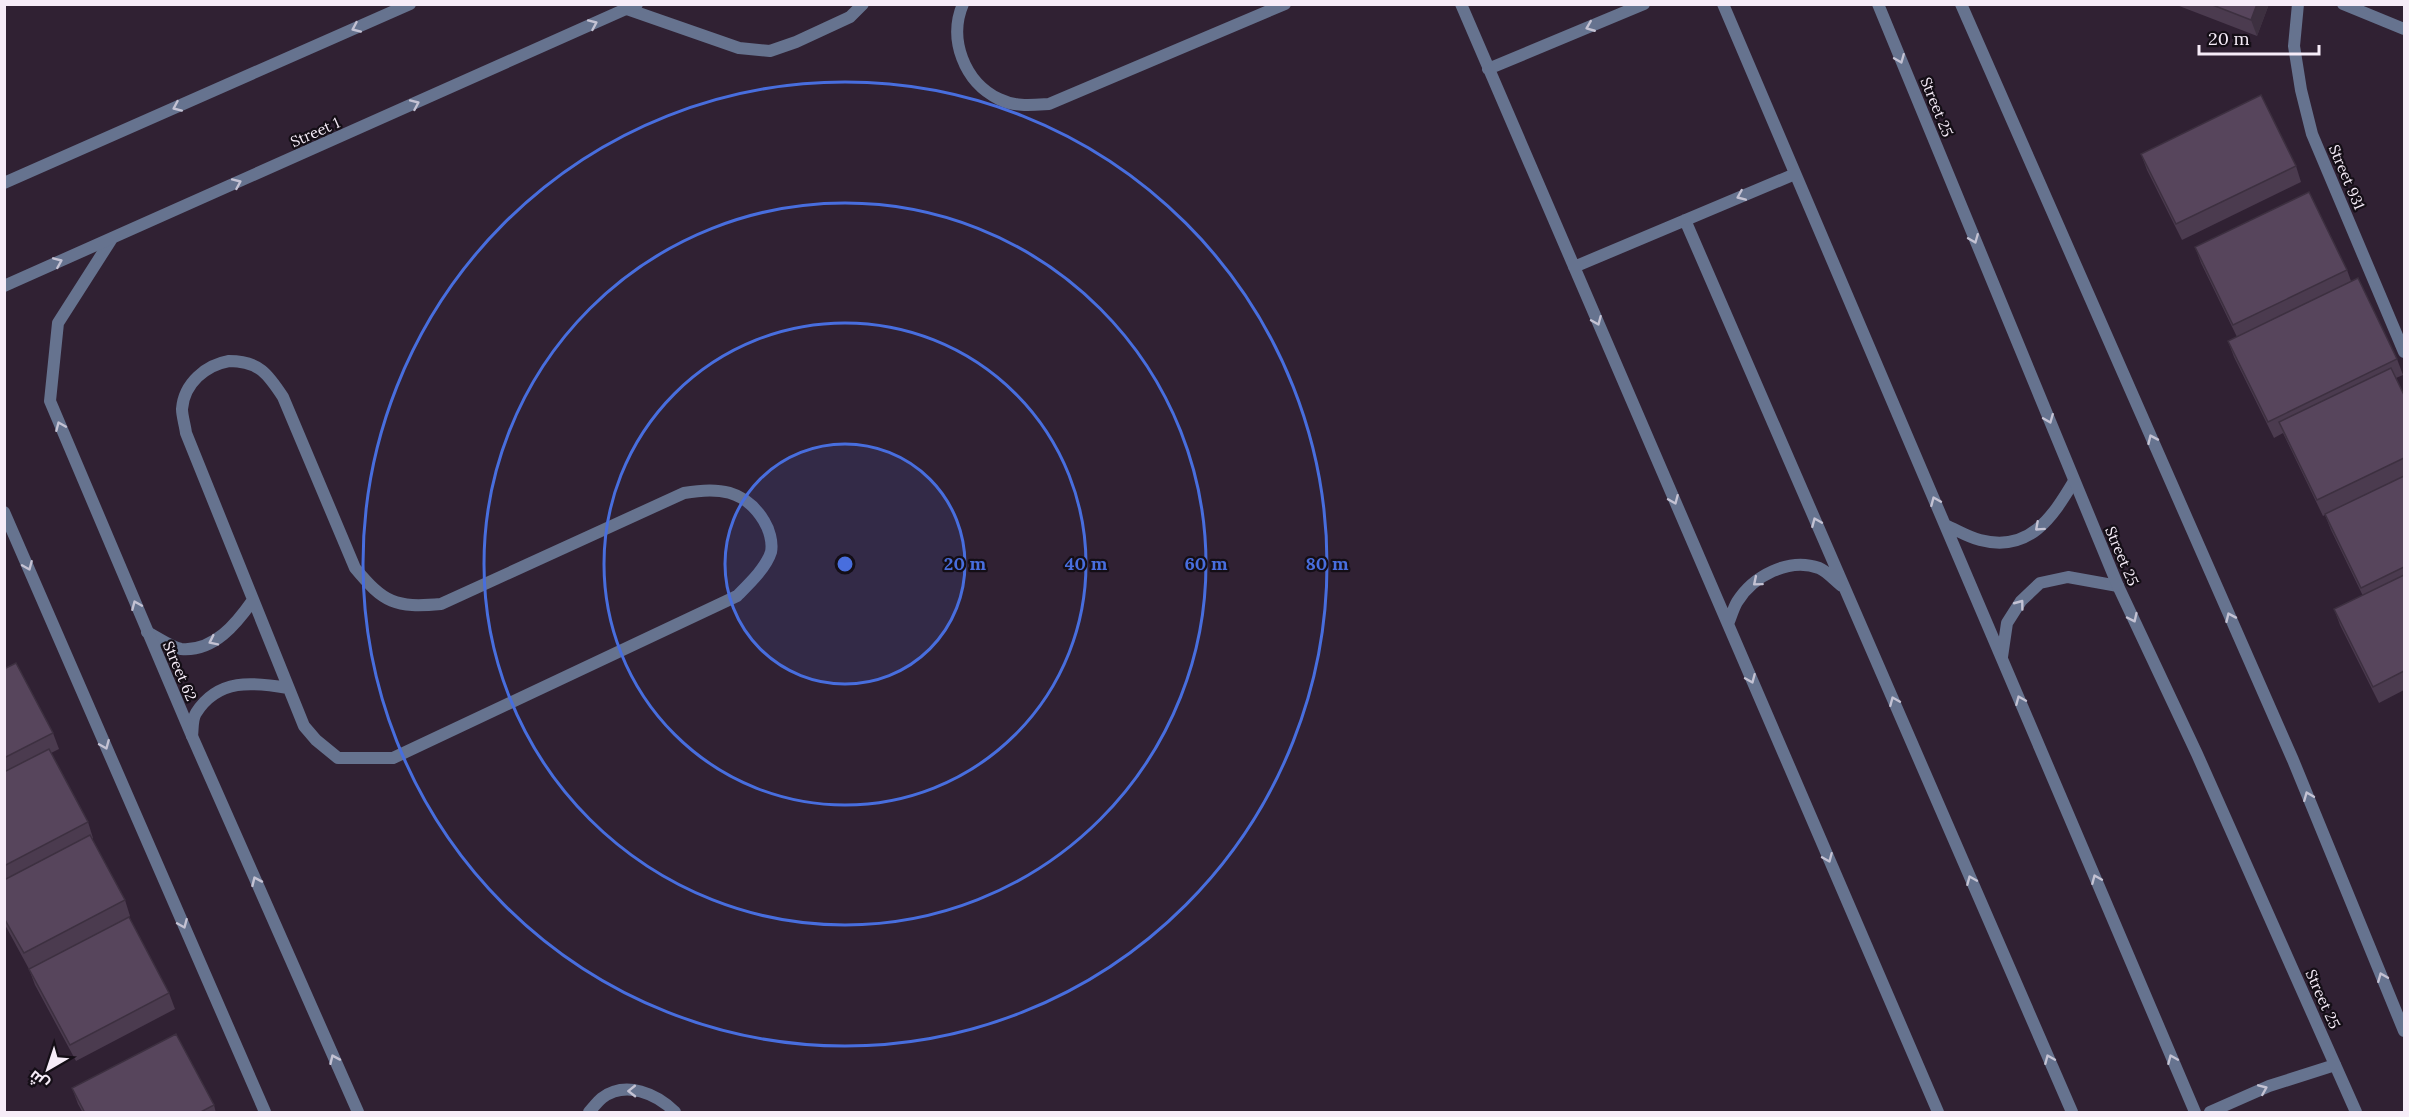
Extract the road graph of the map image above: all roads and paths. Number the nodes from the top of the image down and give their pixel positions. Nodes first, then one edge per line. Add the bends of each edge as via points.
1 (410, 4) edge
2 (863, 4) edge
3 (963, 4) edge
4 (1285, 4) edge
5 (1461, 4) edge
6 (1644, 4) edge
7 (1723, 4) edge
8 (1878, 4) edge
9 (1961, 4) edge
10 (2298, 4) edge
11 (2343, 4) edge
12 (632, 7) edge
13 (2404, 29) edge
14 (1488, 69) junction
15 (1795, 174) junction
16 (4, 183) edge
17 (1685, 220) junction
18 (111, 240) junction
19 (1574, 267) junction
20 (4, 286) edge
21 (2404, 352) edge
22 (2074, 481) junction
23 (4, 512) edge
24 (1945, 525) junction
25 (2118, 586) junction
26 (1845, 589) junction
27 (253, 600) junction
28 (1728, 624) junction
29 (147, 632) junction
30 (2002, 658) junction
31 (288, 688) junction
32 (192, 736) junction
33 (2404, 1031) edge
34 (2335, 1065) junction
35 (1935, 1112) edge
36 (265, 1113) edge
37 (358, 1113) edge
38 (589, 1113) edge
39 (675, 1113) edge
40 (2072, 1113) edge
41 (2195, 1113) edge
42 (2210, 1113) edge
43 (2356, 1113) edge

1 -> 16 street
2 - 12 street via 850,17 770,51 739,48
3 - 4 street via 956,39 973,80 999,99 1024,106 1049,104
5 - 14 street
6 -> 14 street
7 - 15 street
8 -> 22 street, Street 25
33 -> 9 street via 2293,760
10 - 21 street, Street 931 via 2294,46 2312,134
11 - 13 street
18 -> 12 street, Street 1
14 - 19 street
15 -> 17 street
24 -> 15 street
17 - 19 street
26 -> 17 street
20 -> 18 street, Street 1
29 -> 18 street, Street 62 via 50,401 58,323
19 -> 28 street
22 -> 24 street via 2036,532 2006,544 1979,540
22 - 25 street, Street 25
23 -> 36 street
24 - 30 street
30 -> 25 street via 2007,623 2021,601 2040,583 2068,577
25 -> 34 street, Street 25 via 2197,753
26 -> 28 street via 1820,568 1774,569 1755,581 1737,602
40 -> 26 street
27 -> 29 street via 239,621 221,637 203,645 181,649
27 - 31 street
27 - 31 street via 186,433 182,408 190,387 214,363 246,361 267,374 283,397 355,568 372,589 395,604 441,603 684,493 708,489 733,493 756,507 770,530 771,552 738,596 393,758 338,758 304,726
28 -> 35 street
29 - 32 street, Street 62
41 -> 30 street
31 - 32 street via 235,684 211,698 195,714
37 -> 32 street, Street 62
42 -> 34 street via 2269,1086
34 - 43 street, Street 25
39 -> 38 street via 664,1101 642,1090 603,1097

